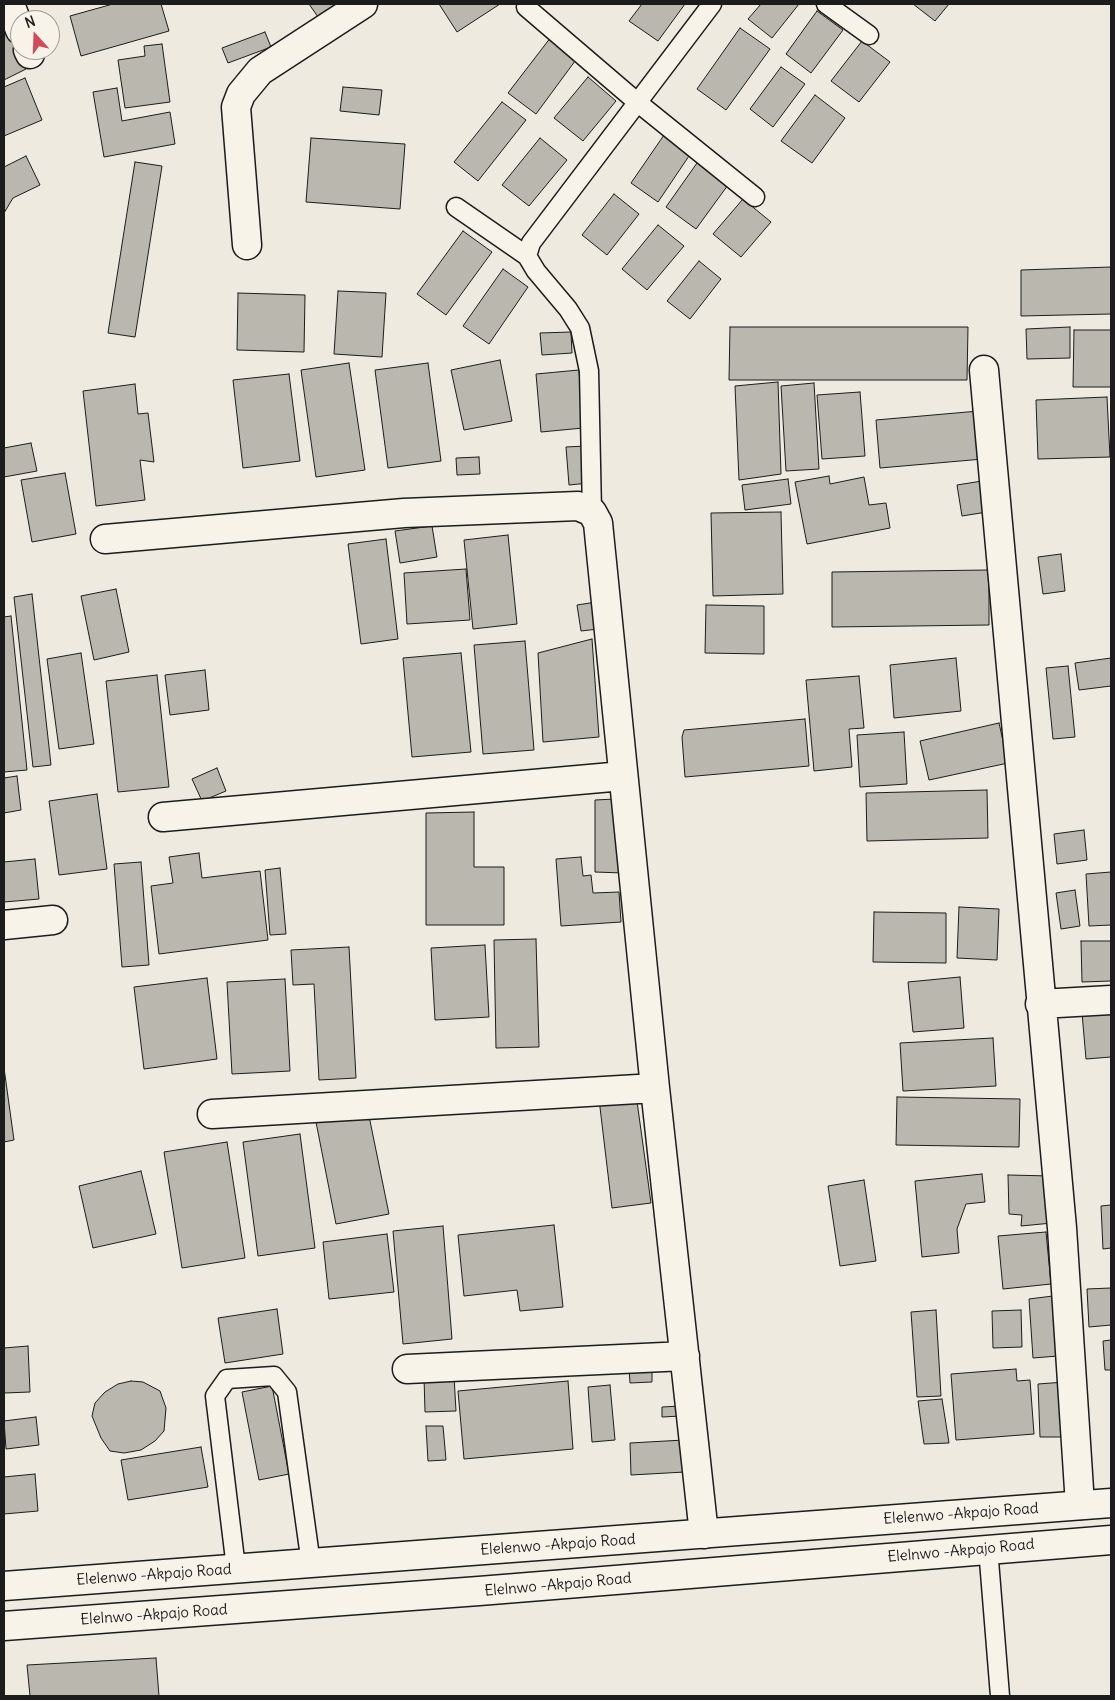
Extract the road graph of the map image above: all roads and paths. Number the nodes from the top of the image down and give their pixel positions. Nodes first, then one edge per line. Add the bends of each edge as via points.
1 (363, 4) edge
2 (712, 4) edge
3 (826, 4) edge
4 (526, 7) dead end
5 (869, 34) dead end
6 (637, 102) junction
7 (755, 197) dead end
8 (456, 207) dead end
9 (247, 245) dead end
10 (527, 256) junction
11 (984, 370) dead end
12 (592, 512) junction
13 (106, 539) dead end
14 (623, 776) junction
15 (163, 817) dead end
16 (52, 920) dead end
17 (4, 925) edge
18 (1111, 1000) edge
19 (1040, 1004) junction
20 (655, 1088) junction
21 (212, 1114) dead end
22 (684, 1356) junction
23 (407, 1369) dead end
24 (1111, 1503) edge
25 (1080, 1505) junction
26 (704, 1534) junction
27 (1111, 1540) edge
28 (988, 1548) junction
29 (311, 1564) junction
30 (236, 1568) junction
31 (4, 1586) edge
32 (4, 1626) edge
33 (1000, 1696) edge

1 - 9 street via 260,71 241,94 236,108
2 - 6 lane
3 - 5 lane
4 - 6 lane
6 - 7 lane
6 - 10 lane via 531,243
8 - 10 lane
10 - 12 lane via 580,328 589,371
11 - 19 street
12 - 13 street via 578,506 404,513
12 - 14 street via 598,523
14 - 15 street
14 - 20 street
16 - 17 street
18 - 19 street
19 - 25 street via 1062,1228
20 - 21 street
20 - 22 street
22 - 23 street
22 - 26 street
24 - 25 street, Elelenwo -Akpajo Road
25 - 26 street, Elelenwo -Akpajo Road
26 - 29 street, Elelenwo -Akpajo Road
27 - 28 street, Elelnwo -Akpajo Road
28 - 32 street, Elelnwo -Akpajo Road via 489,1591
28 - 33 lane
29 - 30 street, Elelenwo -Akpajo Road
29 - 30 lane via 287,1392 274,1376 227,1379 215,1396
30 - 31 street, Elelenwo -Akpajo Road

